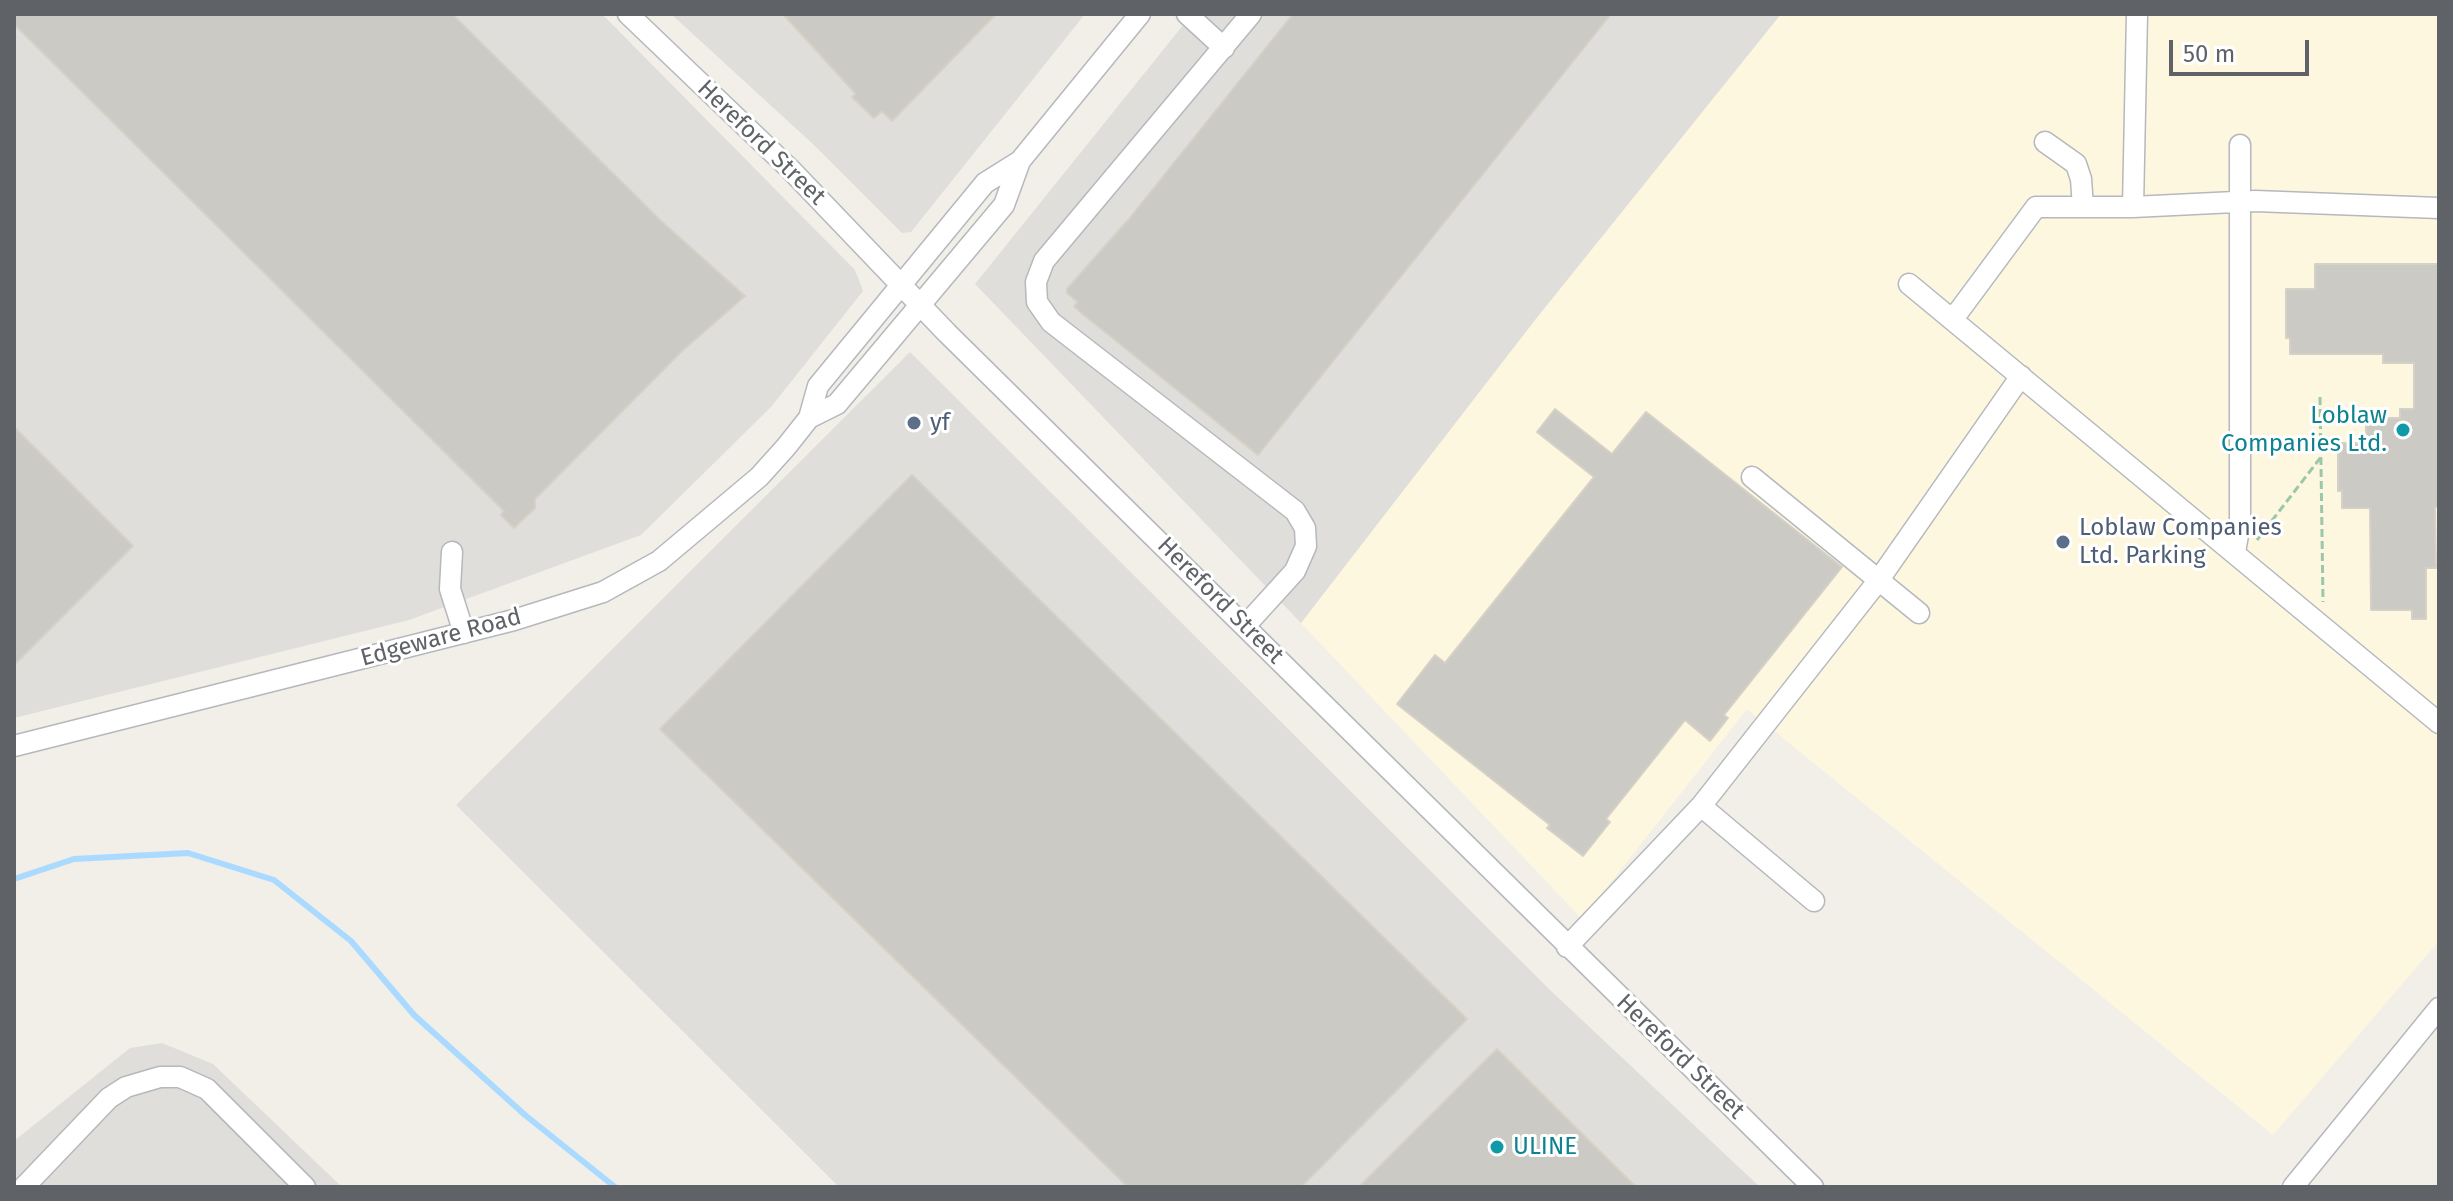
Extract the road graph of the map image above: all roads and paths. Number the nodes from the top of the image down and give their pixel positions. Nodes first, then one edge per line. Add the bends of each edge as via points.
1 (628, 14) edge
2 (1140, 14) edge
3 (1187, 14) edge
4 (1251, 14) edge
5 (2137, 14) edge
6 (1224, 48) junction
7 (2045, 142) dead end
8 (2240, 145) dead end
9 (1020, 161) junction
10 (2238, 201) junction
11 (2083, 207) junction
12 (2133, 207) junction
13 (2439, 208) edge
14 (901, 284) junction
15 (1909, 284) dead end
16 (920, 305) junction
17 (1950, 318) junction
18 (2021, 376) junction
19 (2320, 397) dead end
20 (809, 418) junction
21 (2321, 457) junction
22 (1752, 477) dead end
23 (452, 552) dead end
24 (2238, 556) junction
25 (1878, 581) junction
26 (1919, 613) dead end
27 (1245, 626) junction
28 (2324, 627) junction
29 (464, 633) junction
30 (2439, 723) edge
31 (14, 746) edge
32 (1701, 806) junction
33 (1814, 901) dead end
34 (1567, 947) junction
35 (2439, 1008) edge
36 (24, 1187) edge
37 (305, 1187) edge
38 (1813, 1187) edge
39 (2293, 1187) edge

1 - 14 street, Hereford Street
2 - 9 street, Edgeware Road
3 - 6 street
4 - 6 street
5 - 12 street
6 - 27 street via 1044,261 1036,282 1037,302 1051,322 1295,511 1305,528 1306,546 1295,571
7 - 11 street via 2076,164
8 - 10 street
9 - 14 street, Edgeware Road via 985,183
9 - 16 street, Edgeware Road via 1004,205
10 - 12 street
10 - 13 street
10 - 24 street
11 - 12 street
11 - 17 street via 2036,207
14 - 16 street, Hereford Street
14 - 20 street, Edgeware Road via 818,386
15 - 17 street
16 - 20 street, Edgeware Road via 837,404
16 - 27 street, Hereford Street
17 - 18 street
18 - 24 street
18 - 25 street
19 - 21 path
20 - 29 street, Edgeware Road via 759,477 659,561 603,592
21 - 24 path
21 - 28 path
22 - 25 street
23 - 29 street via 450,589
24 - 28 street
25 - 26 street
25 - 32 street
27 - 34 street, Hereford Street
28 - 30 street
29 - 31 street, Edgeware Road
32 - 33 street
32 - 34 street
34 - 38 street, Hereford Street
35 - 39 street
36 - 37 street via 109,1098 160,1077 180,1077 207,1089

